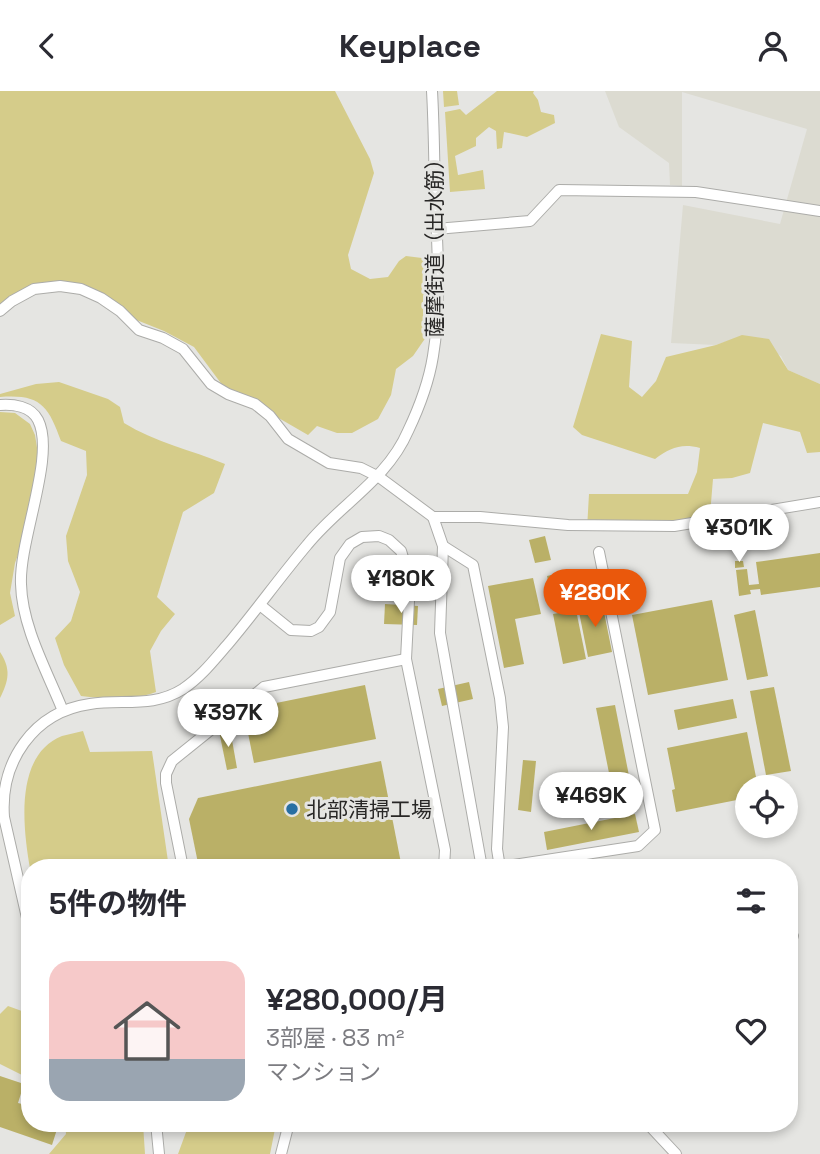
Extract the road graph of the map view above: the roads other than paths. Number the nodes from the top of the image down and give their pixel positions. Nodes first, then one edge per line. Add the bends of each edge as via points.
1 (432, 91) edge
2 (820, 211) edge
3 (436, 229) junction
4 (0, 311) edge
5 (0, 405) edge
6 (379, 477) junction
7 (820, 502) edge
8 (433, 517) junction
9 (443, 545) junction
10 (599, 552) dead end
11 (260, 605) junction
12 (406, 659) junction
13 (63, 711) junction
14 (2, 818) edge
15 (181, 859) edge
16 (444, 859) edge
17 (480, 859) edge
18 (498, 859) edge
19 (555, 859) edge
20 (21, 895) edge
21 (157, 1132) edge
22 (287, 1132) edge
23 (655, 1132) edge
24 (159, 1154) edge
25 (281, 1154) edge
26 (676, 1154) edge

1 - 3 street, 薩摩街道（出水筋）
2 - 3 street via 696,192 559,190 530,221
3 - 6 street, 薩摩街道（出水筋） via 437,305 430,368 408,433
4 - 6 street via 34,289 81,289 120,311 139,330 183,349 211,384 255,404 288,439 313,455
5 - 13 street via 31,411 43,442 21,583 24,614
6 - 8 street
6 - 11 street, 薩摩街道（出水筋） via 316,535
7 - 8 street via 674,526
8 - 9 street
9 - 17 street via 440,633
9 - 18 street via 473,565 500,698
10 - 19 street via 655,830 638,846
11 - 12 street via 290,630 319,627 330,612 345,549 362,537 379,536 401,551 410,581
11 - 13 street, 薩摩街道（出水筋） via 208,667 177,692 157,700 90,704
12 - 15 street via 264,687 172,761 166,783
12 - 16 street
13 - 14 street, 薩摩街道（出水筋） via 32,733 15,755 5,781
14 - 20 street, 薩摩街道（出水筋）
21 - 24 street
22 - 25 street
23 - 26 street

